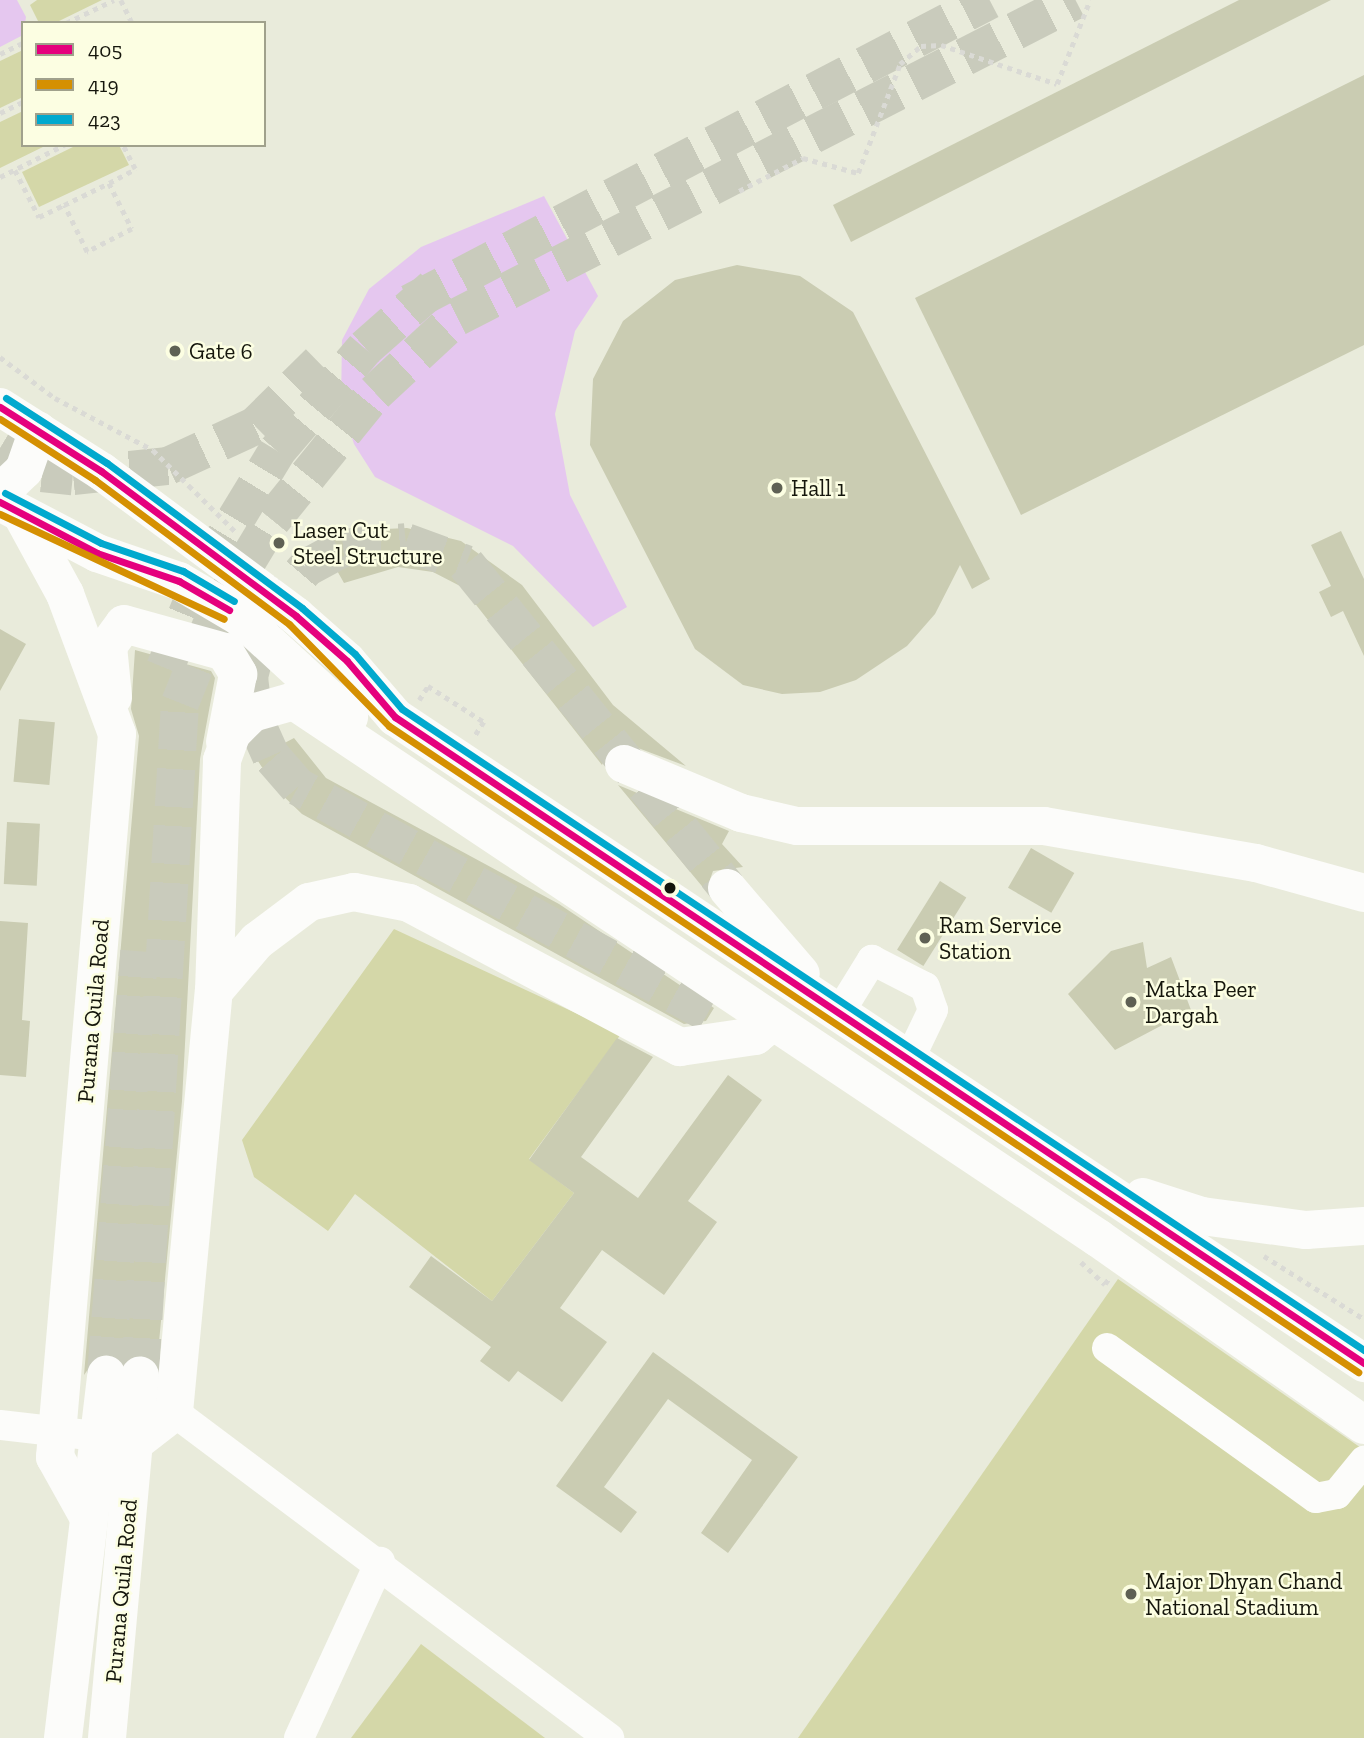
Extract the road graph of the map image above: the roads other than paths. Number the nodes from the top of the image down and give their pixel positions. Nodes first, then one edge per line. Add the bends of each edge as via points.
1 (0, 407) edge
2 (38, 430) junction
3 (8, 504) edge
4 (117, 734) junction
5 (222, 760) junction
6 (624, 764) dead end
7 (396, 766) junction
8 (727, 888) tunnel mouth
9 (1364, 893) edge
10 (214, 991) junction
11 (708, 1013) tunnel mouth
12 (836, 1013) junction
13 (771, 1023) junction
14 (909, 1060) junction
15 (1111, 1190) junction
16 (1364, 1226) edge
17 (1107, 1348) dead end
18 (1364, 1363) edge
19 (174, 1412) junction
20 (0, 1425) edge
21 (1364, 1425) edge
22 (57, 1432) junction
23 (97, 1436) junction
24 (134, 1443) junction
25 (1364, 1461) edge
26 (88, 1516) junction
27 (380, 1563) junction
28 (63, 1738) edge
29 (107, 1738) edge
30 (299, 1738) edge
31 (610, 1738) edge

1 - 2 main road
2 - 3 main road
2 - 12 main road via 296,616 347,660 395,717
3 - 4 main road, Purana Quila Road via 65,594
3 - 7 main road via 97,553 179,581 240,617
4 - 5 main road via 108,646 117,628 132,622 225,652 235,662 238,680
4 - 22 main road, Purana Quila Road
5 - 7 main road via 232,733 252,713 294,701
5 - 10 main road
6 - 9 main road via 741,813 797,826 1044,826 1256,863
7 - 13 main road
8 - 12 main road
10 - 13 main road via 257,941 309,902 354,892 409,903 680,1047 755,1036
10 - 19 main road
11 - 13 main road
12 - 14 main road
12 - 14 street via 872,960 925,987 933,1010
13 - 21 main road via 1098,1238
14 - 15 main road
15 - 16 main road via 1202,1216 1306,1230
15 - 18 main road
17 - 25 street via 1316,1499 1337,1494
19 - 24 main road
19 - 27 street
20 - 22 street
22 - 23 street
22 - 26 main road, Purana Quila Road via 55,1457
23 - 24 main road, Purana Quila Road via 123,1376
23 - 26 main road, Purana Quila Road
24 - 29 main road, Purana Quila Road
26 - 28 main road, Purana Quila Road
27 - 30 street
27 - 31 street

